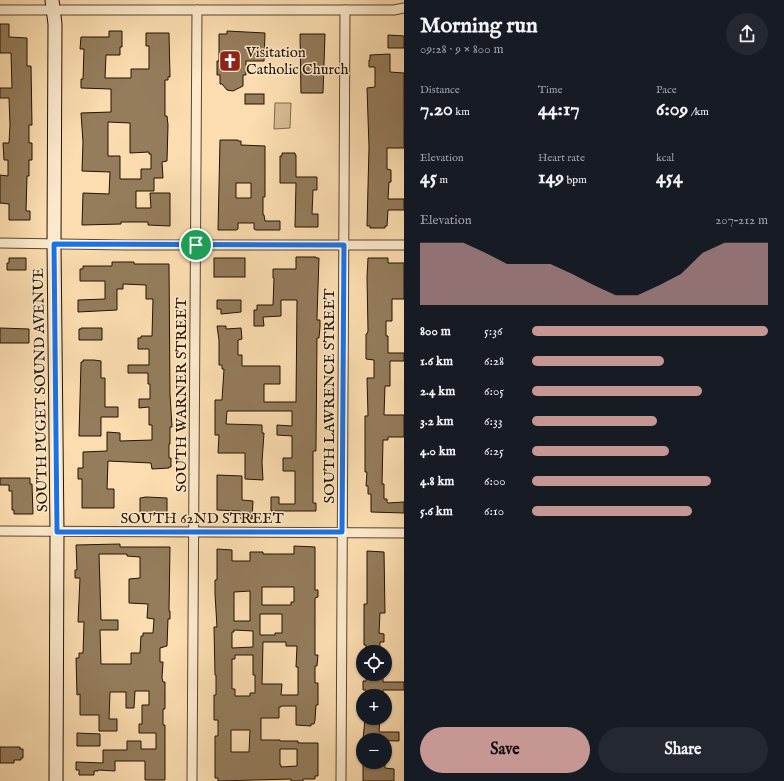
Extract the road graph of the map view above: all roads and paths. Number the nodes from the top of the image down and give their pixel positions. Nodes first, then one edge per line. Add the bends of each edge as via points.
1 (169, 0) edge
2 (286, 0) edge
3 (53, 5) edge
4 (404, 8) edge
5 (0, 10) edge
6 (168, 10) junction
7 (197, 10) junction
8 (286, 10) junction
9 (346, 10) junction
10 (0, 243) edge
11 (54, 244) junction
12 (196, 245) junction
13 (344, 245) junction
14 (404, 245) edge
15 (0, 531) edge
16 (57, 532) junction
17 (195, 532) junction
18 (342, 532) junction
19 (404, 532) edge
20 (56, 781) edge
21 (192, 781) edge
22 (341, 781) edge

1 - 6 street
2 - 8 street
3 - 5 street
3 - 6 street
3 - 11 street, SOUTH PUGET SOUND AVENUE
4 - 9 street
6 - 7 street
7 - 8 street
7 - 12 street, SOUTH WARNER STREET
8 - 9 street
9 - 13 street, SOUTH LAWRENCE STREET
10 - 11 street
11 - 12 street
11 - 16 street, SOUTH PUGET SOUND AVENUE
12 - 13 street
12 - 17 street, SOUTH WARNER STREET
13 - 14 street
13 - 18 street, SOUTH LAWRENCE STREET
15 - 16 street, SOUTH 62ND STREET
16 - 17 street, SOUTH 62ND STREET
16 - 20 street, SOUTH PUGET SOUND AVENUE
17 - 18 street, SOUTH 62ND STREET
17 - 21 street, SOUTH WARNER STREET
18 - 19 street, SOUTH 62ND STREET
18 - 22 street, SOUTH LAWRENCE STREET

